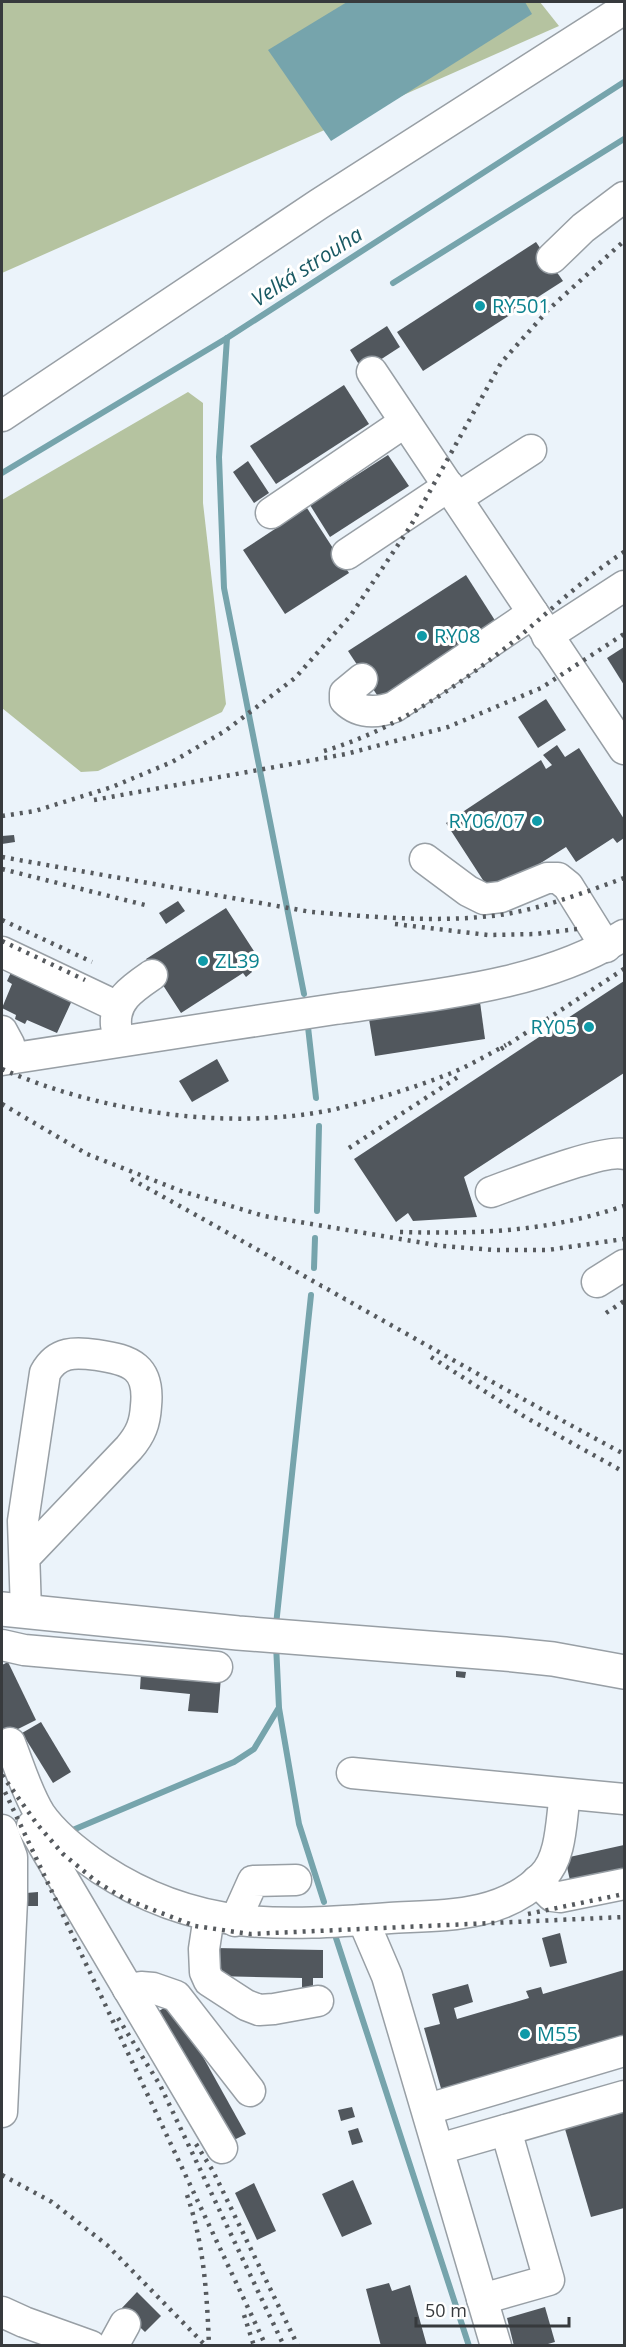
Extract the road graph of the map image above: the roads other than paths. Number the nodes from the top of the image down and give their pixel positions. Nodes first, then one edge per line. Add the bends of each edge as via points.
1 (624, 9) edge
2 (624, 197) edge
3 (552, 258) dead end
4 (372, 372) dead end
5 (2, 416) edge
6 (405, 422) junction
7 (531, 450) dead end
8 (453, 492) junction
9 (271, 513) dead end
10 (347, 554) dead end
11 (624, 586) edge
12 (540, 624) junction
13 (362, 679) dead end
14 (624, 748) edge
15 (425, 859) dead end
16 (615, 941) edge
17 (2, 952) edge
18 (152, 975) dead end
19 (118, 1007) junction
20 (118, 1042) junction
21 (5, 1050) edge
22 (623, 1148) edge
23 (491, 1191) dead end
24 (624, 1265) edge
25 (597, 1282) dead end
26 (2, 1536) edge
27 (25, 1557) junction
28 (14, 1610) edge
29 (13, 1648) edge
30 (217, 1667) dead end
31 (63, 1668) dead end
32 (624, 1672) edge
33 (10, 1743) dead end
34 (352, 1773) dead end
35 (565, 1794) junction
36 (624, 1799) edge
37 (39, 1824) junction
38 (2, 1834) edge
39 (296, 1880) dead end
40 (537, 1881) junction
41 (624, 1884) edge
42 (222, 1918) junction
43 (363, 1920) junction
44 (128, 1989) junction
45 (318, 2001) dead end
46 (624, 2051) edge
47 (250, 2091) dead end
48 (624, 2096) edge
49 (428, 2109) junction
50 (2, 2112) edge
51 (506, 2130) junction
52 (222, 2148) dead end
53 (439, 2150) junction
54 (482, 2299) junction
55 (2, 2312) edge
56 (91, 2346) edge
57 (496, 2346) edge

1 - 5 lane via 320,204
2 - 3 lane
4 - 6 lane
6 - 8 lane
6 - 9 lane
7 - 8 lane
8 - 10 lane
8 - 12 lane
11 - 12 lane
12 - 13 lane via 394,706 372,711 348,704 345,693
12 - 14 lane
15 - 16 lane via 484,899 501,897 547,878 558,878
16 - 20 lane via 567,964 504,982
17 - 19 lane
18 - 19 lane via 129,992
19 - 20 lane
20 - 21 lane
22 - 23 lane
24 - 25 lane
26 - 27 lane
27 - 27 lane via 142,1430 147,1388 140,1371 129,1361 72,1353 56,1359 45,1373 24,1507
27 - 28 lane
28 - 32 main road via 534,1657
29 - 30 lane
29 - 31 lane
33 - 37 lane
34 - 35 lane
35 - 36 lane
35 - 40 lane via 554,1859
37 - 38 lane
37 - 42 lane via 121,1882 176,1907
37 - 44 lane
38 - 50 lane via 12,1857
39 - 42 lane via 253,1881
40 - 41 lane via 552,1896 560,1897
40 - 43 lane via 485,1910
42 - 43 lane via 271,1923
42 - 45 lane via 204,1949 209,1982 258,2010
43 - 49 lane via 387,1976
44 - 47 lane via 153,1988 176,1996
44 - 52 lane
46 - 49 lane
48 - 51 lane
49 - 53 lane
51 - 53 lane
51 - 54 lane via 549,2280
53 - 54 lane
54 - 57 lane
55 - 56 lane

